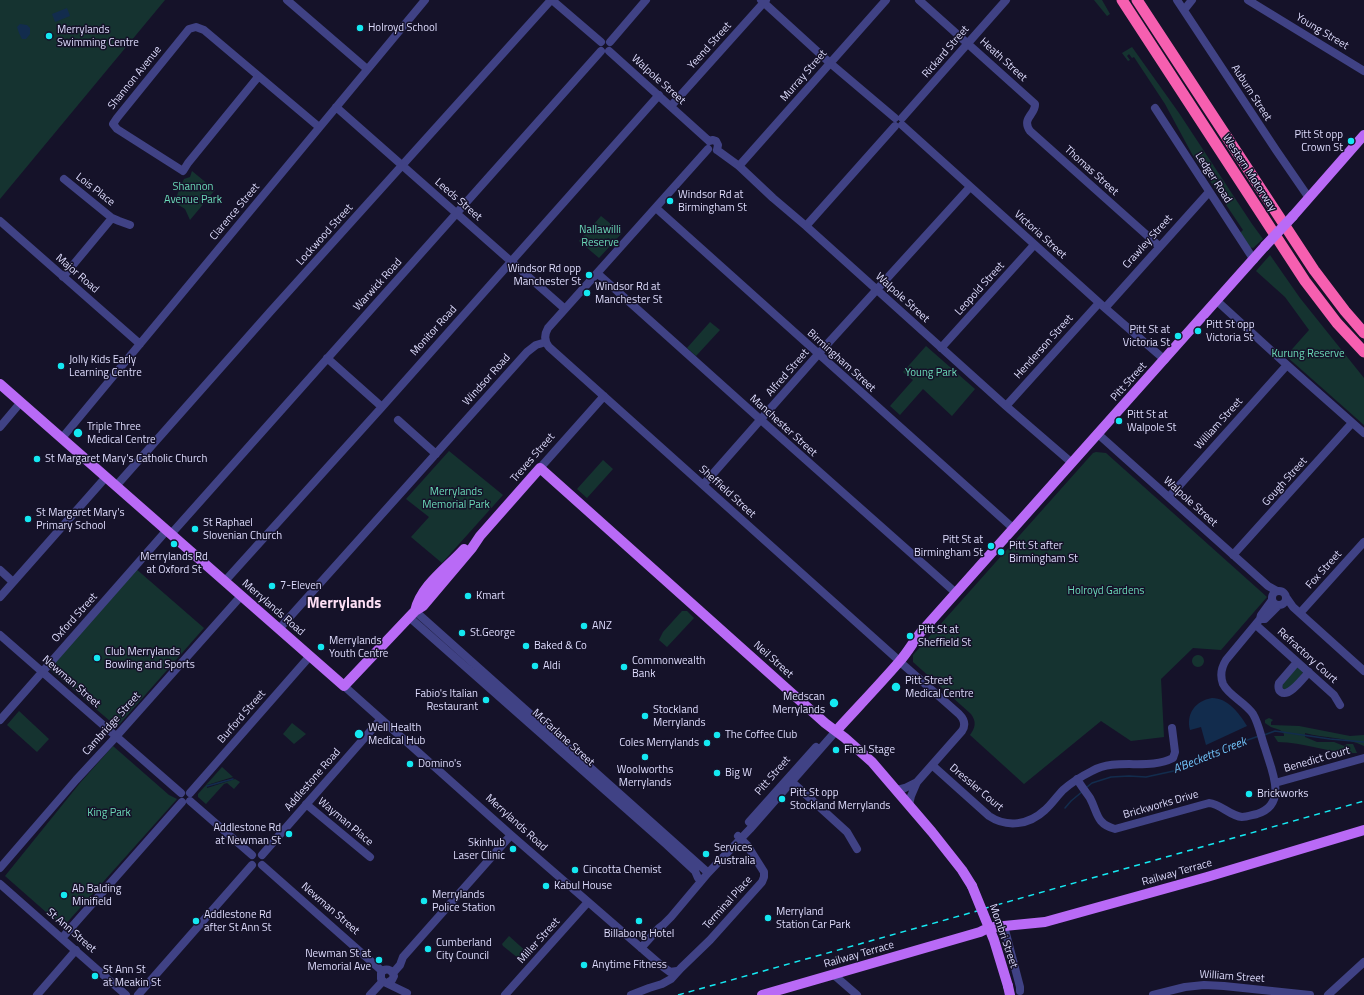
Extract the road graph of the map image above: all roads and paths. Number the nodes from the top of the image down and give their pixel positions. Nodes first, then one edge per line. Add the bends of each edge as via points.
1 (287, 0) edge
2 (425, 0) edge
3 (552, 0) edge
4 (646, 0) edge
5 (886, 0) edge
6 (920, 0) edge
7 (1006, 0) edge
8 (1122, 0) edge
9 (1137, 0) edge
10 (1145, 0) edge
11 (1177, 0) edge
12 (1192, 0) edge
13 (1248, 0) edge
14 (763, 1) edge
15 (1184, 10) junction
16 (1154, 26) junction
17 (968, 43) junction
18 (605, 47) junction
19 (830, 63) junction
20 (367, 69) junction
21 (1364, 71) edge
22 (258, 77) junction
23 (659, 95) junction
24 (671, 106) junction
25 (1035, 106) joint
26 (336, 108) junction
27 (1155, 108) dead end
28 (899, 122) junction
29 (319, 127) junction
30 (1364, 135) edge
31 (708, 145) junction
32 (402, 165) junction
33 (739, 166) junction
34 (64, 179) dead end
35 (970, 187) junction
36 (1209, 192) junction
37 (1309, 198) junction
38 (656, 208) junction
39 (457, 214) junction
40 (112, 218) junction
41 (0, 221) edge
42 (130, 225) dead end
43 (806, 226) junction
44 (1034, 245) junction
45 (1159, 246) junction
46 (1254, 260) junction
47 (511, 262) junction
48 (597, 273) junction
49 (63, 277) junction
50 (877, 290) junction
51 (1217, 301) junction
52 (1102, 305) junction
53 (565, 309) junction
54 (1364, 333) edge
55 (546, 342) junction
56 (140, 344) junction
57 (941, 348) junction
58 (1364, 352) edge
59 (818, 355) junction
60 (327, 358) junction
61 (1165, 360) junction
62 (1286, 365) junction
63 (0, 384) edge
64 (604, 396) junction
65 (21, 402) junction
66 (1006, 406) junction
67 (382, 407) junction
68 (398, 420) dead end
69 (760, 420) junction
70 (1352, 423) junction
71 (0, 426) edge
72 (1364, 433) edge
73 (1098, 434) junction
74 (62, 438) junction
75 (436, 454) junction
76 (1072, 463) junction
77 (540, 468) junction
78 (106, 477) junction
79 (703, 485) junction
80 (116, 486) junction
81 (1169, 497) junction
82 (1014, 529) junction
83 (169, 532) junction
84 (1364, 542) edge
85 (1233, 555) junction
86 (0, 570) edge
87 (225, 581) junction
88 (13, 582) junction
89 (956, 593) junction
90 (241, 596) junction
91 (0, 597) edge
92 (1278, 599) junction
93 (412, 614) junction
94 (1300, 614) junction
95 (1258, 622) junction
96 (279, 629) junction
97 (0, 635) edge
98 (310, 656) junction
99 (897, 659) junction
100 (1297, 662) junction
101 (1364, 671) edge
102 (42, 672) junction
103 (1309, 672) junction
104 (344, 686) junction
105 (1340, 705) dead end
106 (381, 719) junction
107 (0, 720) edge
108 (1172, 728) dead end
109 (834, 730) junction
110 (116, 736) junction
111 (1364, 758) edge
112 (932, 765) junction
113 (792, 782) junction
114 (917, 782) junction
115 (1079, 783) junction
116 (1275, 783) junction
117 (897, 790) junction
118 (186, 797) junction
119 (306, 804) junction
120 (909, 805) junction
121 (1364, 830) edge
122 (511, 835) junction
123 (739, 837) junction
124 (857, 849) dead end
125 (252, 855) junction
126 (262, 855) junction
127 (370, 857) dead end
128 (262, 864) junction
129 (252, 865) junction
130 (0, 868) edge
131 (705, 870) junction
132 (698, 878) junction
133 (0, 884) edge
134 (972, 886) joint
135 (588, 902) junction
136 (1004, 926) junction
137 (658, 928) junction
138 (62, 938) junction
139 (641, 948) junction
140 (76, 950) junction
141 (1364, 962) edge
142 (677, 971) junction
143 (389, 972) junction
144 (834, 975) junction
145 (385, 982) junction
146 (1012, 991) edge
147 (408, 994) edge
148 (37, 995) edge
149 (126, 995) edge
150 (138, 995) edge
151 (370, 995) edge
152 (505, 995) edge
153 (631, 995) edge
154 (762, 995) edge
155 (857, 995) edge
156 (1153, 995) edge
157 (1310, 995) edge
158 (1328, 995) edge

1 - 20 street
2 - 20 street, Clarence Street
3 - 18 street, Walpole Street
3 - 32 street, Lockwood Street
4 - 18 street, Warwick Road
5 - 19 street, Murray Street
6 - 17 street, Heath Street
7 - 17 street, Rickard Street
8 - 58 highway, Western Motorway via 1289,258 1324,307
9 - 16 highway, Western Motorway
10 - 16 highway
11 - 15 street, Auburn Street
12 - 15 street
13 - 21 street, Young Street
14 - 19 street, Victoria Street
14 - 24 street, Yeend Street
15 - 37 street, Auburn Street
16 - 54 highway, Western Motorway via 1314,270
17 - 25 street, Heath Street
17 - 28 street, Rickard Street
18 - 23 street, Walpole Street
18 - 39 street, Warwick Road
19 - 28 street, Victoria Street
19 - 33 street, Murray Street
20 - 26 street, Clarence Street
22 - 22 street, Shannon Avenue via 204,30 196,27 190,29 113,124 183,171
22 - 29 street, Shannon Avenue
23 - 24 street, Walpole Street
23 - 47 street, Monitor Road
24 - 31 street, Walpole Street
25 - 45 street, Thomas Street via 1027,122 1030,131
26 - 29 street, Clarence Street
26 - 32 street, Leeds Street
27 - 36 street, Ledger Road
28 - 35 street, Victoria Street
28 - 43 street, Rickard Street
29 - 56 street, Clarence Street
30 - 37 main road, Pitt Street
31 - 33 street, Walpole Street via 712,152 717,150
31 - 38 street
32 - 39 street, Leeds Street
32 - 80 street, Lockwood Street
33 - 43 street, Walpole Street
34 - 40 street, Lois Place
35 - 44 street, Victoria Street
35 - 50 street, Alfred Street
36 - 45 street, Crawley Street
36 - 46 street, Ledger Road
37 - 46 main road, Pitt Street, bridge
38 - 48 street
38 - 59 street, Birmingham Street
39 - 47 street, Leeds Street
39 - 60 street, Warwick Road
40 - 42 street, Lois Place
40 - 49 street, Lois Place
41 - 49 street, Major Road
43 - 50 street, Walpole Street
44 - 52 street, Victoria Street
44 - 57 street, Leopold Street
45 - 52 street, Crawley Street
46 - 51 main road, Pitt Street
47 - 53 street, Leeds Street
47 - 67 street, Monitor Road
48 - 53 street
48 - 69 street, Manchester Street
49 - 56 street, Major Road
50 - 57 street, Walpole Street
50 - 59 street, Alfred Street
51 - 61 main road, Pitt Street
51 - 62 street
52 - 61 street, Victoria Street
52 - 66 street, Henderson Street
53 - 55 street via 546,331
55 - 64 street, Sheffield Street
55 - 75 street, Windsor Road via 536,345 527,352
56 - 74 street, Clarence Street
57 - 66 street, Walpole Street
59 - 69 street, Alfred Street
59 - 82 street, Birmingham Street
60 - 67 street
60 - 83 street, Warwick Road
61 - 73 main road, Pitt Street
62 - 70 street
62 - 81 street, William Street
63 - 65 main road, Merrylands Road
64 - 77 street, Treves Street
64 - 79 street, Sheffield Street
65 - 71 street
65 - 74 main road, Merrylands Road
66 - 76 street, Walpole Street
67 - 87 street, Monitor Road
68 - 75 street
69 - 79 street, Alfred Street
69 - 89 street, Manchester Street
70 - 72 street
70 - 85 street, Gough Street
73 - 76 main road, Pitt Street
73 - 81 street, Walpole Street
74 - 78 main road, Merrylands Road
75 - 96 street, Windsor Road
76 - 82 main road, Pitt Street
77 - 93 main road, Treves Street via 423,606
77 - 109 main road, Neil Street
78 - 80 main road, Merrylands Road
78 - 88 street
79 - 99 street, Sheffield Street
80 - 83 main road, Merrylands Road
81 - 85 street, Walpole Street
82 - 89 main road, Pitt Street
83 - 87 main road, Merrylands Road
83 - 102 street, Oxford Street
84 - 94 street, Fox Street
85 - 92 street, Walpole Street via 1268,586
86 - 88 street
87 - 90 main road, Merrylands Road
88 - 91 street
89 - 99 main road, Pitt Street via 910,648
90 - 96 main road, Merrylands Road
90 - 110 street, Cambridge Street
92 - 94 street, Walpole Street
92 - 95 street, Brickworks Drive via 1265,619
93 - 104 main road, Treves Street
93 - 131 street, McFarlane Street
93 - 132 street, McFarlane Street via 667,845 695,871
94 - 101 street, Walpole Street
95 - 100 street, Refractory Court
95 - 116 street, Brickworks Drive via 1226,660 1221,674 1225,686 1251,711
96 - 98 main road, Merrylands Road
97 - 102 street, Newman Street
98 - 104 main road, Merrylands Road
98 - 118 street, Burford Street
99 - 109 main road, Pitt Street
99 - 112 street, Sheffield Street via 959,714 964,723 962,731
100 - 103 street, Refractory Court
100 - 103 street via 1279,684 1280,692 1289,693
102 - 107 street, Oxford Street
102 - 110 street, Newman Street
103 - 105 street, Refractory Court via 1334,695
104 - 106 street, Merrylands Road
106 - 119 street, Addlestone Road
106 - 122 street, Merrylands Road
108 - 115 street, Dressler Court via 1175,752 1173,758 1158,763 1114,764 1093,770
109 - 113 street, Pitt Street
109 - 117 main road, Neil Street via 872,762
109 - 123 street, Pitt Street
110 - 118 street, Newman Street
110 - 130 street, Cambridge Street
111 - 116 street, Benedict Court
112 - 114 street
112 - 115 street, Dressler Court via 985,813 1006,824 1021,823 1034,818 1046,810 1062,791
113 - 123 street, Pitt Street
113 - 124 street via 848,832
114 - 117 street
114 - 120 street
115 - 116 street, Brickworks Drive via 1090,798 1098,818 1103,824 1115,829 1209,803 1217,804 1239,816 1253,815 1266,810 1271,804 1276,793
117 - 120 main road, Neil Street
118 - 125 street, Newman Street
118 - 138 street, Burford Street
119 - 126 street, Addlestone Road
119 - 127 street, Wayman Place
120 - 134 main road, Neil Street
121 - 136 main road, Railway Terrace via 1045,922
122 - 135 street, Merrylands Road
122 - 143 street
123 - 131 street, Pitt Street
123 - 137 street, Pitt Street
123 - 142 street, Terminal Place via 762,869 763,880 710,940
125 - 126 street
125 - 129 street
126 - 128 street
128 - 129 street via 258,867
128 - 143 street, Newman Street
129 - 150 street
131 - 132 street, Pitt Street
132 - 137 street, Pitt Street via 660,922
133 - 138 street, St Ann Street
134 - 146 main road, Mombri Street, bridge
135 - 139 street, Merrylands Road
135 - 152 street, Miller Street
136 - 144 main road, Railway Terrace
136 - 146 street, Mombri Street via 1020,987
137 - 139 street, Pitt Street
138 - 140 street, St Ann Street
139 - 142 street, Merrylands Road via 666,970
140 - 148 street
140 - 149 street, St Ann Street
141 - 158 street
142 - 153 street, Terminal Place via 671,980
143 - 145 street via 392,980
143 - 145 street via 380,975
143 - 147 street, Newman Street
144 - 154 main road, Railway Terrace
144 - 155 street
145 - 147 street, Newman Street
145 - 151 street
156 - 157 street, William Street via 1204,985

